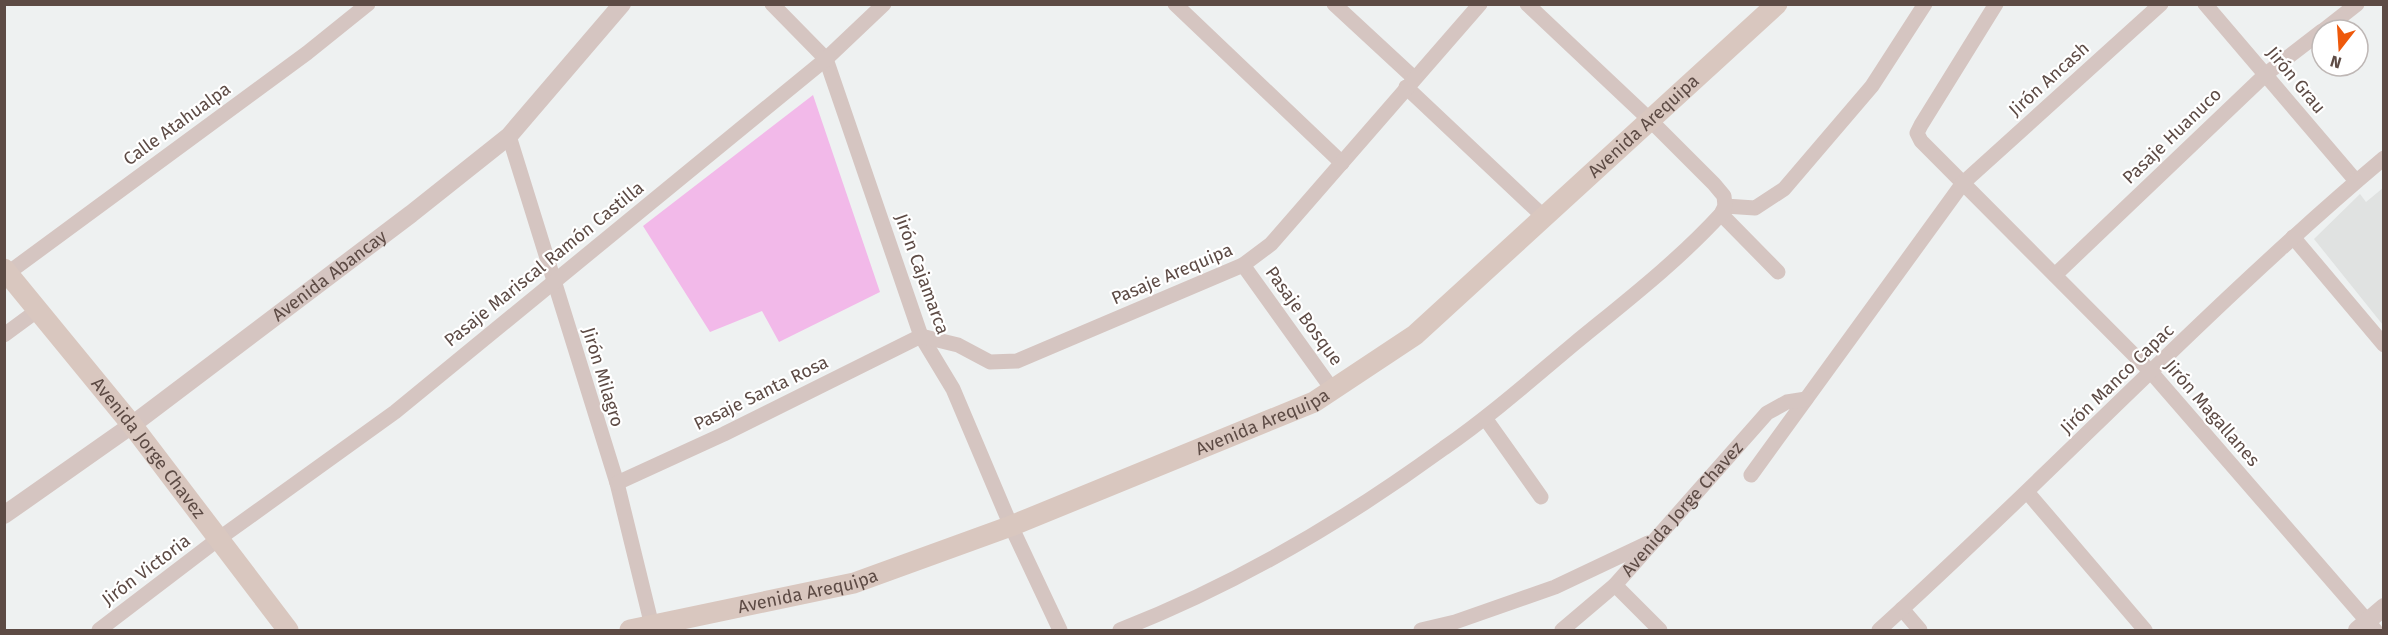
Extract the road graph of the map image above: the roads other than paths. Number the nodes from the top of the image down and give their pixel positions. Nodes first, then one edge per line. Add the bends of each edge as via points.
1 (368, 4) edge
2 (622, 4) edge
3 (772, 4) edge
4 (884, 4) edge
5 (1175, 4) edge
6 (1335, 4) edge
7 (1480, 4) edge
8 (1527, 4) edge
9 (1777, 4) edge
10 (1925, 4) edge
11 (1996, 4) edge
12 (2161, 4) edge
13 (2205, 4) edge
14 (2357, 4) edge
15 (2339, 18) edge
16 (2310, 41) edge
17 (826, 59) junction
18 (2266, 74) junction
19 (1410, 82) junction
20 (1650, 120) junction
21 (508, 136) junction
22 (2384, 158) edge
23 (1342, 163) junction
24 (2356, 181) junction
25 (1963, 183) junction
26 (1723, 210) junction
27 (1545, 218) junction
28 (2293, 237) junction
29 (1243, 265) junction
30 (6, 271) edge
31 (1778, 272) dead end
32 (2055, 275) junction
33 (553, 281) junction
34 (38, 310) junction
35 (4, 335) edge
36 (921, 336) junction
37 (2384, 345) edge
38 (2151, 372) junction
39 (1332, 389) junction
40 (1806, 399) junction
41 (1485, 418) junction
42 (132, 425) junction
43 (1751, 475) dead end
44 (617, 483) junction
45 (2028, 493) junction
46 (1541, 497) dead end
47 (4, 514) edge
48 (1011, 526) junction
49 (218, 540) junction
50 (1653, 541) junction
51 (1615, 585) junction
52 (2384, 608) edge
53 (1902, 609) junction
54 (653, 628) edge
55 (2367, 628) edge
56 (99, 630) edge
57 (288, 630) edge
58 (630, 630) edge
59 (1060, 630) edge
60 (1120, 630) edge
61 (1421, 630) edge
62 (1562, 630) edge
63 (1660, 630) edge
64 (1879, 630) edge
65 (1920, 630) edge
66 (2145, 630) edge

1 - 30 street, Calle Atahualpa via 307,53
2 - 21 street, Avenida Abancay
3 - 17 street, Jirón Cajamarca
4 - 17 street, Pasaje Mariscal Ramón Castilla
5 - 23 street
6 - 19 street
7 - 19 street, Pasaje Arequipa
8 - 20 street
9 - 20 main road, Avenida Arequipa
10 - 26 street via 1872,86 1784,189 1755,208
11 - 25 street, Jirón Magallanes via 1917,133
12 - 25 street, Jirón Ancash
13 - 18 street, Jirón Grau
14 - 15 street, Pasaje Huanuco
16 - 18 street, Pasaje Huanuco
17 - 33 street, Pasaje Mariscal Ramón Castilla
17 - 36 street, Jirón Cajamarca
18 - 24 street, Jirón Grau
18 - 32 street, Pasaje Huanuco
19 - 23 street, Pasaje Arequipa
19 - 27 street
20 - 26 street via 1724,196
20 - 27 main road, Avenida Arequipa
21 - 33 street, Jirón Milagro
21 - 42 street, Avenida Abancay
22 - 24 street, Jirón Manco Capac
23 - 29 street, Pasaje Arequipa via 1271,244
24 - 28 street, Jirón Manco Capac
25 - 32 street, Jirón Magallanes
25 - 40 street, Jirón Ancash
26 - 31 street
26 - 41 street via 1675,260
27 - 39 main road, Avenida Arequipa via 1415,335
28 - 37 street
28 - 38 street, Jirón Manco Capac
29 - 36 street, Pasaje Arequipa via 1017,361 990,362 958,345
29 - 39 street, Pasaje Bosque
30 - 34 main road, Avenida Jorge Chavez
32 - 38 street, Jirón Magallanes
33 - 44 street, Jirón Milagro
33 - 49 street, Pasaje Mariscal Ramón Castilla via 395,412
34 - 35 street
34 - 42 main road, Avenida Jorge Chavez
36 - 44 street, Pasaje Santa Rosa
36 - 48 street, Jirón Cajamarca via 953,389
38 - 45 street, Jirón Manco Capac
38 - 55 street, Jirón Magallanes
39 - 48 main road, Avenida Arequipa via 1314,402
40 - 43 street, Jirón Ancash
40 - 50 street, Avenida Jorge Chavez via 1787,402 1767,413
41 - 46 street
41 - 60 street via 1393,484 1285,551
42 - 47 street, Avenida Abancay
42 - 49 main road, Avenida Jorge Chavez
44 - 54 street, Jirón Milagro
45 - 53 street, Jirón Manco Capac
45 - 66 street
48 - 54 main road, Avenida Arequipa via 854,583
48 - 59 street, Jirón Cajamarca
49 - 56 street, Jirón Victoria
49 - 57 main road, Avenida Jorge Chavez
50 - 51 street, Avenida Jorge Chavez
50 - 61 street via 1555,587
51 - 62 street, Avenida Jorge Chavez
51 - 63 street
52 - 55 street
53 - 64 street, Jirón Manco Capac
53 - 65 street
54 - 58 main road, Avenida Arequipa

